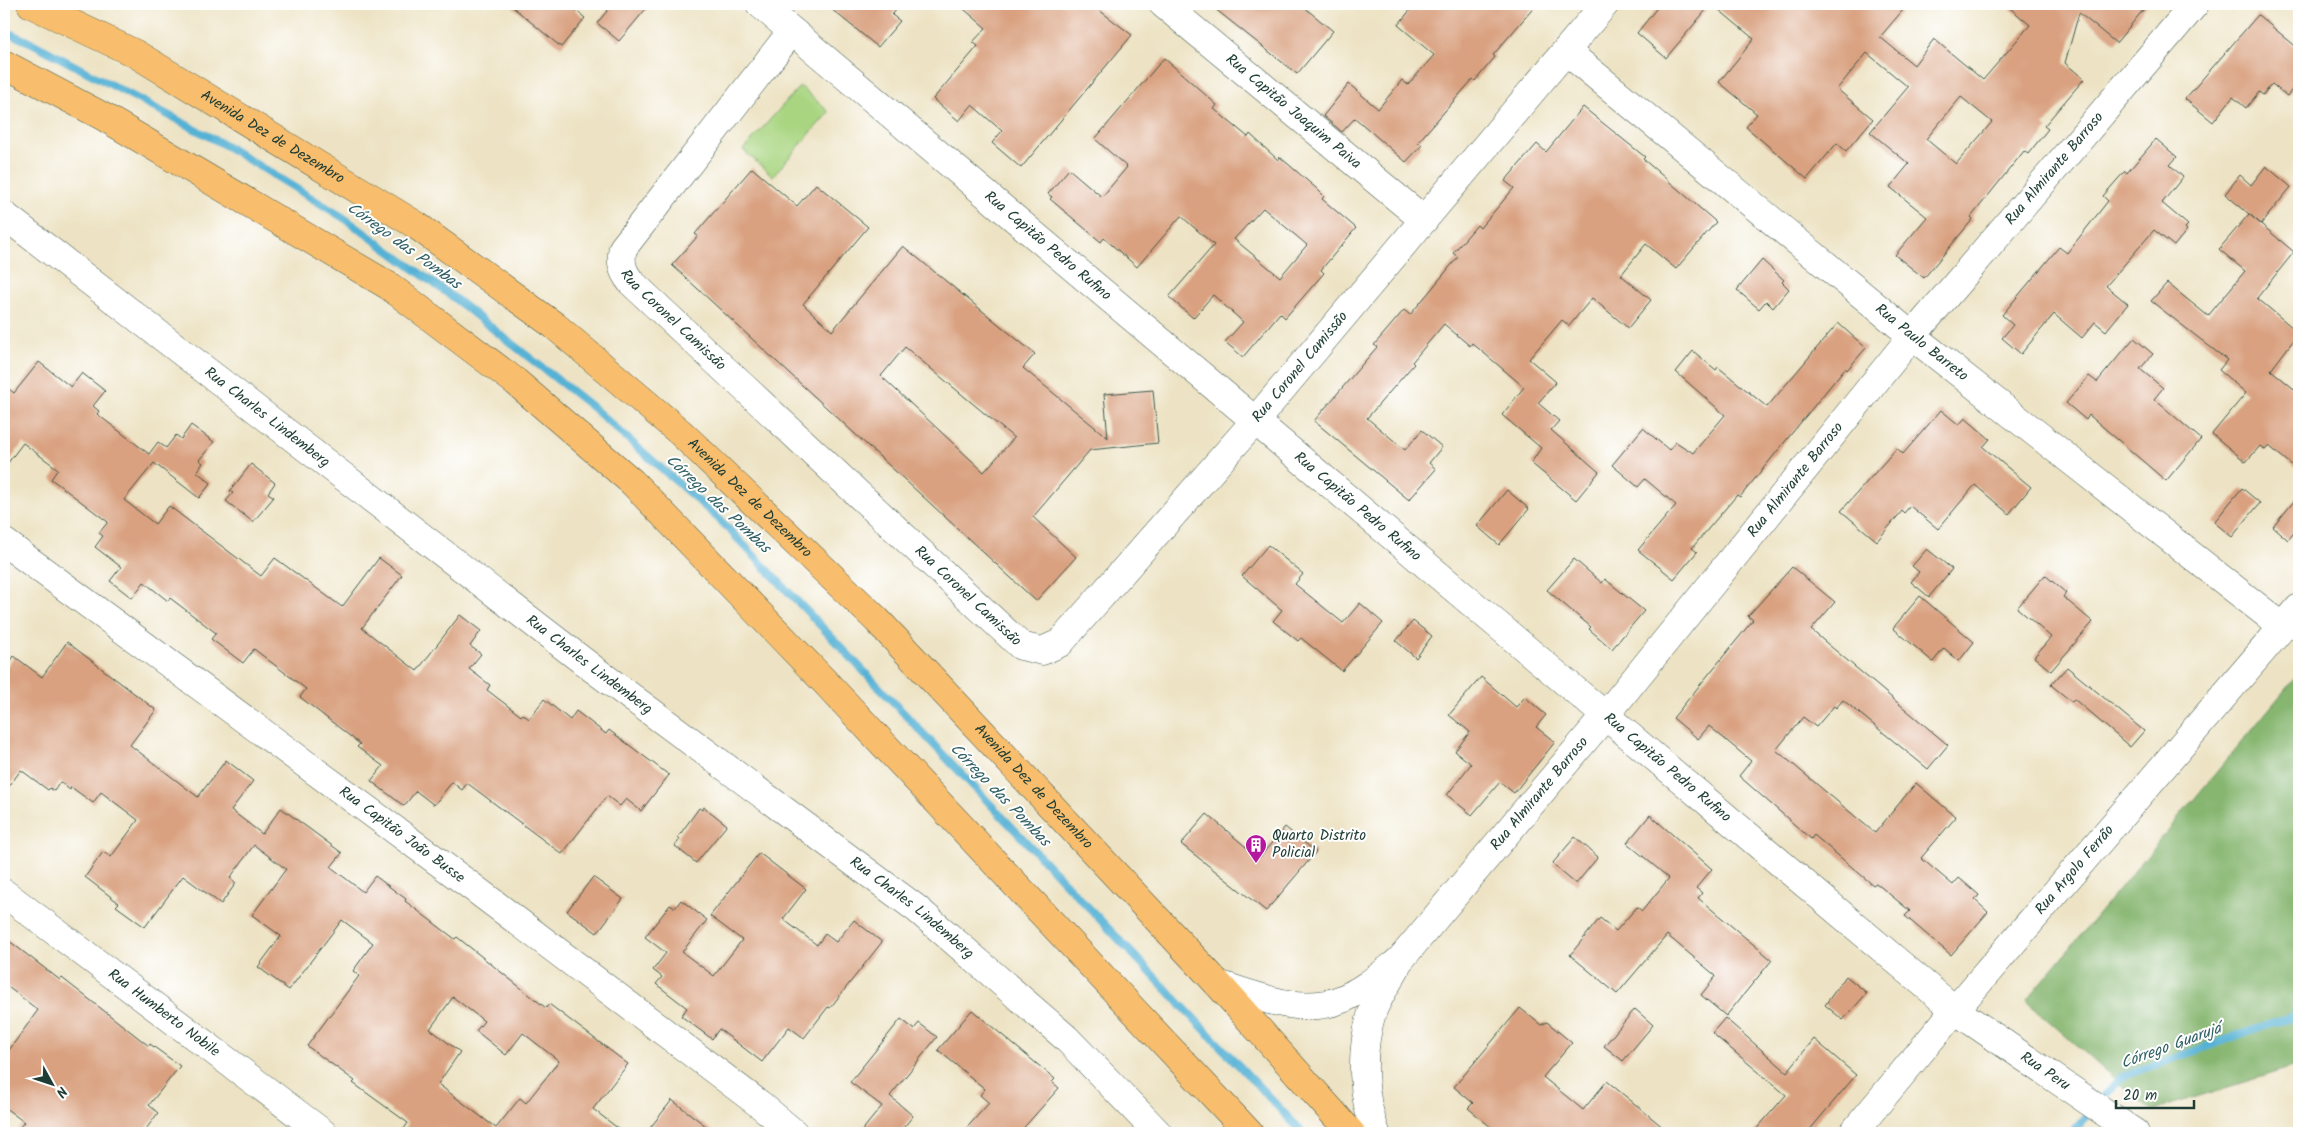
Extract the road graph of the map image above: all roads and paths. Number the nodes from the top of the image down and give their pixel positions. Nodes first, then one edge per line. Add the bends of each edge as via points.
1 (31, 4) edge
2 (760, 4) edge
3 (1163, 4) edge
4 (1605, 4) edge
5 (2195, 4) edge
6 (792, 31) junction
7 (1566, 51) junction
8 (4, 64) edge
9 (4, 215) edge
10 (1424, 220) junction
11 (1912, 336) junction
12 (1255, 421) junction
13 (4, 542) edge
14 (2291, 618) edge
15 (1605, 716) junction
16 (4, 893) edge
17 (1400, 960) junction
18 (1218, 984) junction
19 (1955, 1010) junction
20 (323, 1133) edge
21 (794, 1133) edge
22 (1158, 1133) edge
23 (1249, 1133) edge
24 (1351, 1133) edge
25 (1376, 1133) edge
26 (1853, 1133) edge
27 (2135, 1133) edge

1 - 18 highway, Avenida Dez de Dezembro via 136,54 416,225 555,326 682,434 877,620
2 - 6 street, Rua Capitão Pedro Rufino
3 - 10 street, Rua Capitão Joaquim Paiva
4 - 7 street, Rua Coronel Camissão
5 - 11 street, Rua Almirante Barroso
6 - 12 street, Rua Capitão Pedro Rufino
6 - 12 street, Rua Coronel Camissão via 623,248 623,272 1021,646 1042,651 1060,643
7 - 10 street, Rua Coronel Camissão
7 - 11 street, Rua Paulo Barreto
8 - 23 highway via 104,116 389,286 516,382 632,482 833,690
9 - 22 street, Rua Charles Lindemberg via 592,668 917,909 1066,1038
10 - 12 street, Rua Coronel Camissão
11 - 14 street, Rua Paulo Barreto
11 - 15 street, Rua Almirante Barroso
12 - 15 street, Rua Capitão Pedro Rufino
13 - 21 street, Rua Capitão João Busse via 479,892
14 - 19 street, Rua Argolo Ferrão
15 - 17 street, Rua Almirante Barroso
15 - 19 street, Rua Capitão Pedro Rufino
16 - 20 street, Rua Humberto Nobile
17 - 18 street, Rua Almirante Barroso via 1341,1000 1312,1005 1274,1002
17 - 25 street, Rua Almirante Barroso via 1371,1015 1363,1063 1368,1112
18 - 24 highway, Avenida Dez de Dezembro
19 - 26 street, Rua Argolo Ferrão
19 - 27 street, Rua Peru

